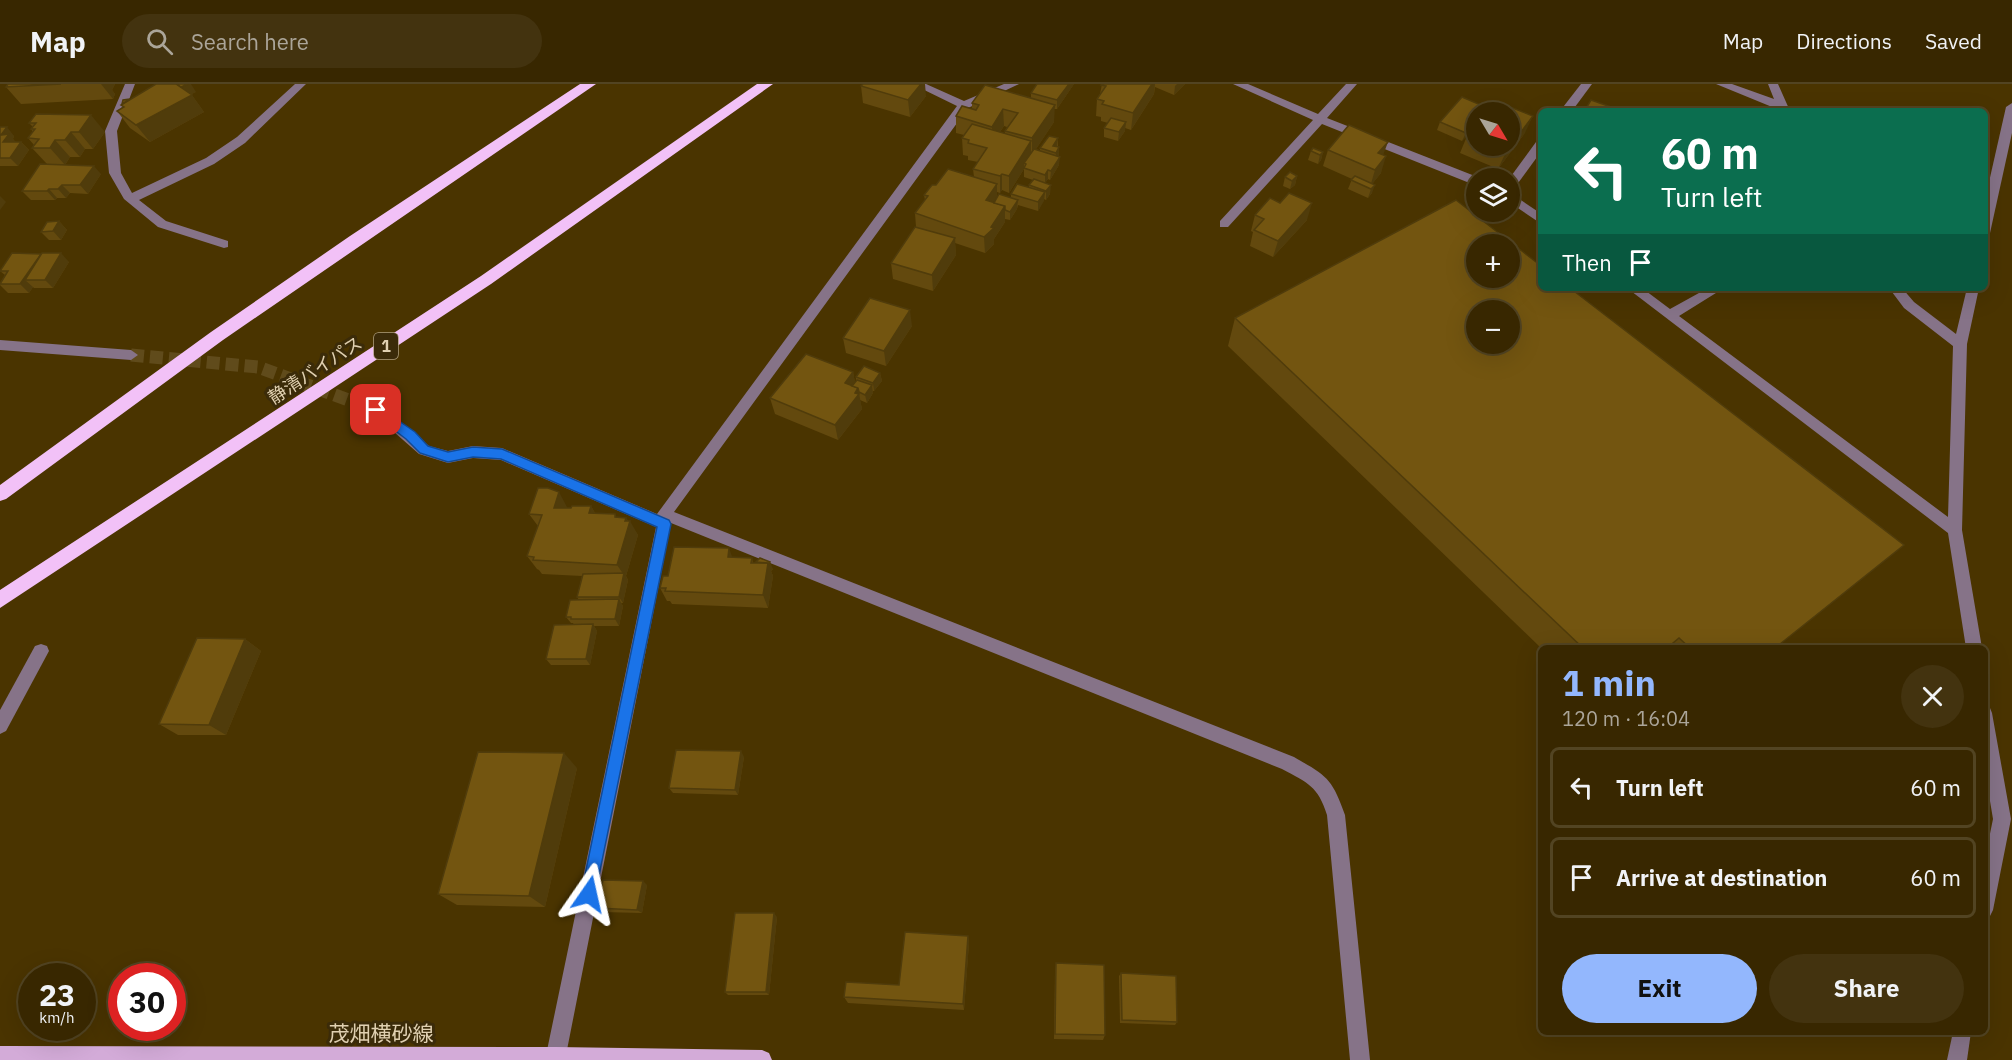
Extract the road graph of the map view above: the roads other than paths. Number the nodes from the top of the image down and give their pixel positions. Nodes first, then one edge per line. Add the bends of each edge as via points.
1 (130, 84) edge
2 (301, 84) edge
3 (589, 84) edge
4 (766, 84) edge
5 (917, 84) edge
6 (1014, 84) edge
7 (1238, 84) edge
8 (1352, 84) edge
9 (1587, 84) edge
10 (1721, 84) edge
11 (1773, 84) edge
12 (964, 105) junction
13 (2012, 107) edge
14 (1568, 108) edge
15 (1783, 108) edge
16 (1320, 119) junction
17 (1538, 148) edge
18 (1520, 172) edge
19 (1466, 177) edge
20 (130, 199) junction
21 (1520, 204) edge
22 (1988, 215) edge
23 (1538, 218) edge
24 (1224, 224) dead end
25 (224, 244) dead end
26 (1637, 291) edge
27 (1713, 291) edge
28 (1898, 291) edge
29 (1972, 291) edge
30 (1670, 315) junction
31 (1960, 344) junction
32 (0, 345) edge
33 (131, 355) tunnel mouth
34 (376, 410) tunnel mouth
35 (0, 494) edge
36 (664, 519) junction
37 (1955, 530) junction
38 (0, 600) edge
39 (1974, 645) edge
40 (41, 651) dead end
41 (0, 726) edge
42 (1988, 738) edge
43 (1988, 889) edge
44 (1961, 1035) edge
45 (0, 1055) edge
46 (555, 1058) edge
47 (762, 1060) edge
48 (1360, 1060) edge
49 (1956, 1060) edge

1 - 20 street via 111,131 115,173
2 - 20 street via 210,161
3 - 35 highway via 237,322
4 - 38 highway, 静清バイパス / 1 via 486,280
5 - 12 street
6 - 12 street
7 - 16 street
8 - 16 street
9 - 14 street
10 - 15 street
11 - 15 street
12 - 36 street
13 - 22 street
16 - 19 street
16 - 24 street
17 - 18 street
20 - 25 street via 162,224
21 - 23 street
26 - 30 street
27 - 30 street
28 - 31 street
29 - 31 street
30 - 37 street
31 - 37 street
32 - 33 street
34 - 36 street via 424,450 448,457 473,452 502,454
36 - 46 street
36 - 48 street via 1288,763 1311,776 1328,791 1336,815
37 - 39 street
40 - 41 street
42 - 43 street via 2001,819
44 - 49 street
45 - 46 main road, 茂畑横砂線
46 - 47 main road, 茂畑横砂線

